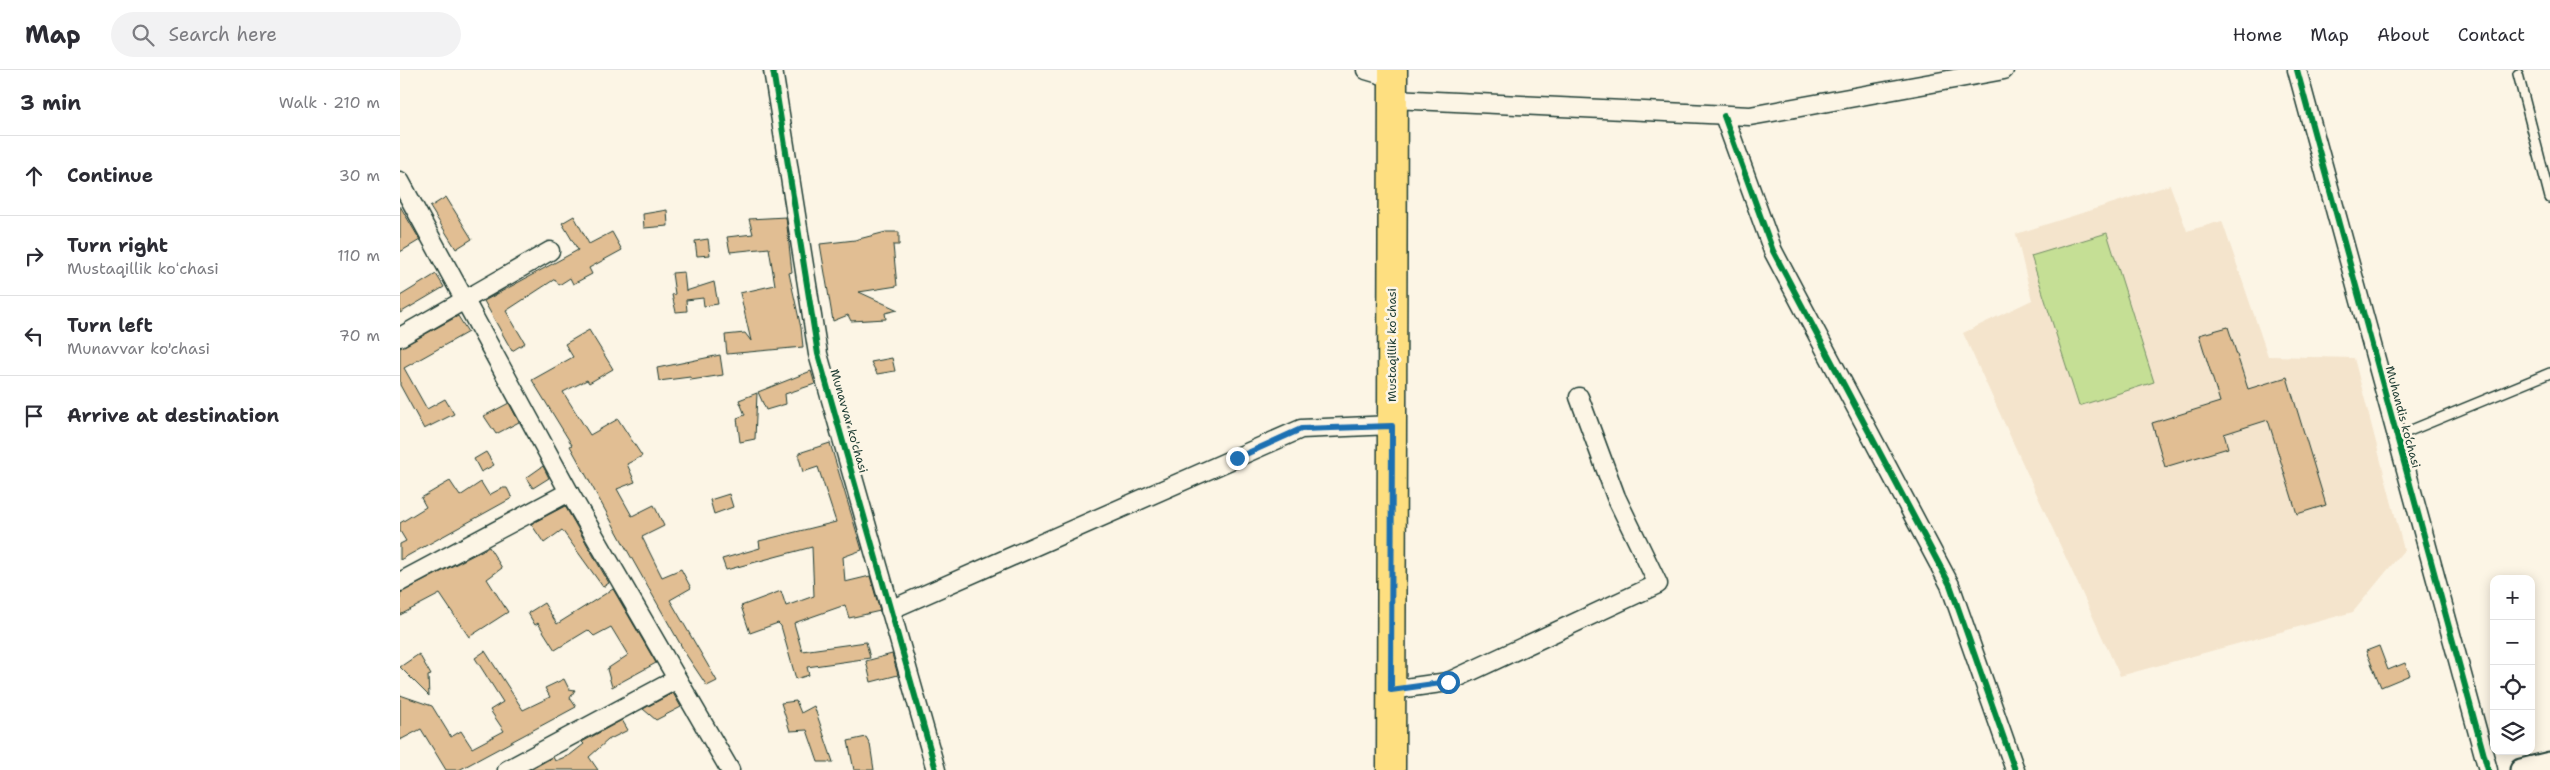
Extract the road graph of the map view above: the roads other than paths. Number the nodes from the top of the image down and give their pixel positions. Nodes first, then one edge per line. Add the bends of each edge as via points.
1 (773, 70) edge
2 (1366, 70) edge
3 (2004, 70) edge
4 (2297, 70) edge
5 (2518, 74) dead end
6 (1392, 82) edge
7 (1724, 116) junction
8 (400, 181) edge
9 (2550, 198) edge
10 (550, 251) dead end
11 (464, 299) junction
12 (400, 337) edge
13 (2550, 373) edge
14 (1579, 397) dead end
15 (1392, 426) junction
16 (2397, 436) junction
17 (569, 492) junction
18 (400, 582) edge
19 (890, 610) junction
20 (677, 679) junction
21 (1391, 690) junction
22 (2550, 764) edge
23 (507, 770) edge
24 (730, 770) edge
25 (936, 770) edge
26 (1390, 770) edge
27 (2015, 770) edge
28 (2488, 770) edge
29 (2521, 770) edge

1 - 19 street, Munavvar ko'chasi via 818,354
2 - 6 street
3 - 7 street via 1750,116
4 - 16 street, Muhandis ko‘chasi
5 - 9 lane
6 - 7 street
6 - 15 main road, Mustaqillik koʻchasi
7 - 27 street via 1773,251 1950,585
8 - 11 street
10 - 11 street
11 - 12 street
11 - 17 street
13 - 16 lane
14 - 21 street via 1616,497 1658,584 1448,682
15 - 19 street via 1301,429
15 - 21 main road, Mustaqillik koʻchasi
16 - 28 street, Muhandis ko‘chasi
17 - 18 street
17 - 20 street
19 - 25 street, Munavvar ko'chasi
20 - 23 street
20 - 24 street
21 - 26 main road, Mustaqillik koʻchasi
22 - 29 street

